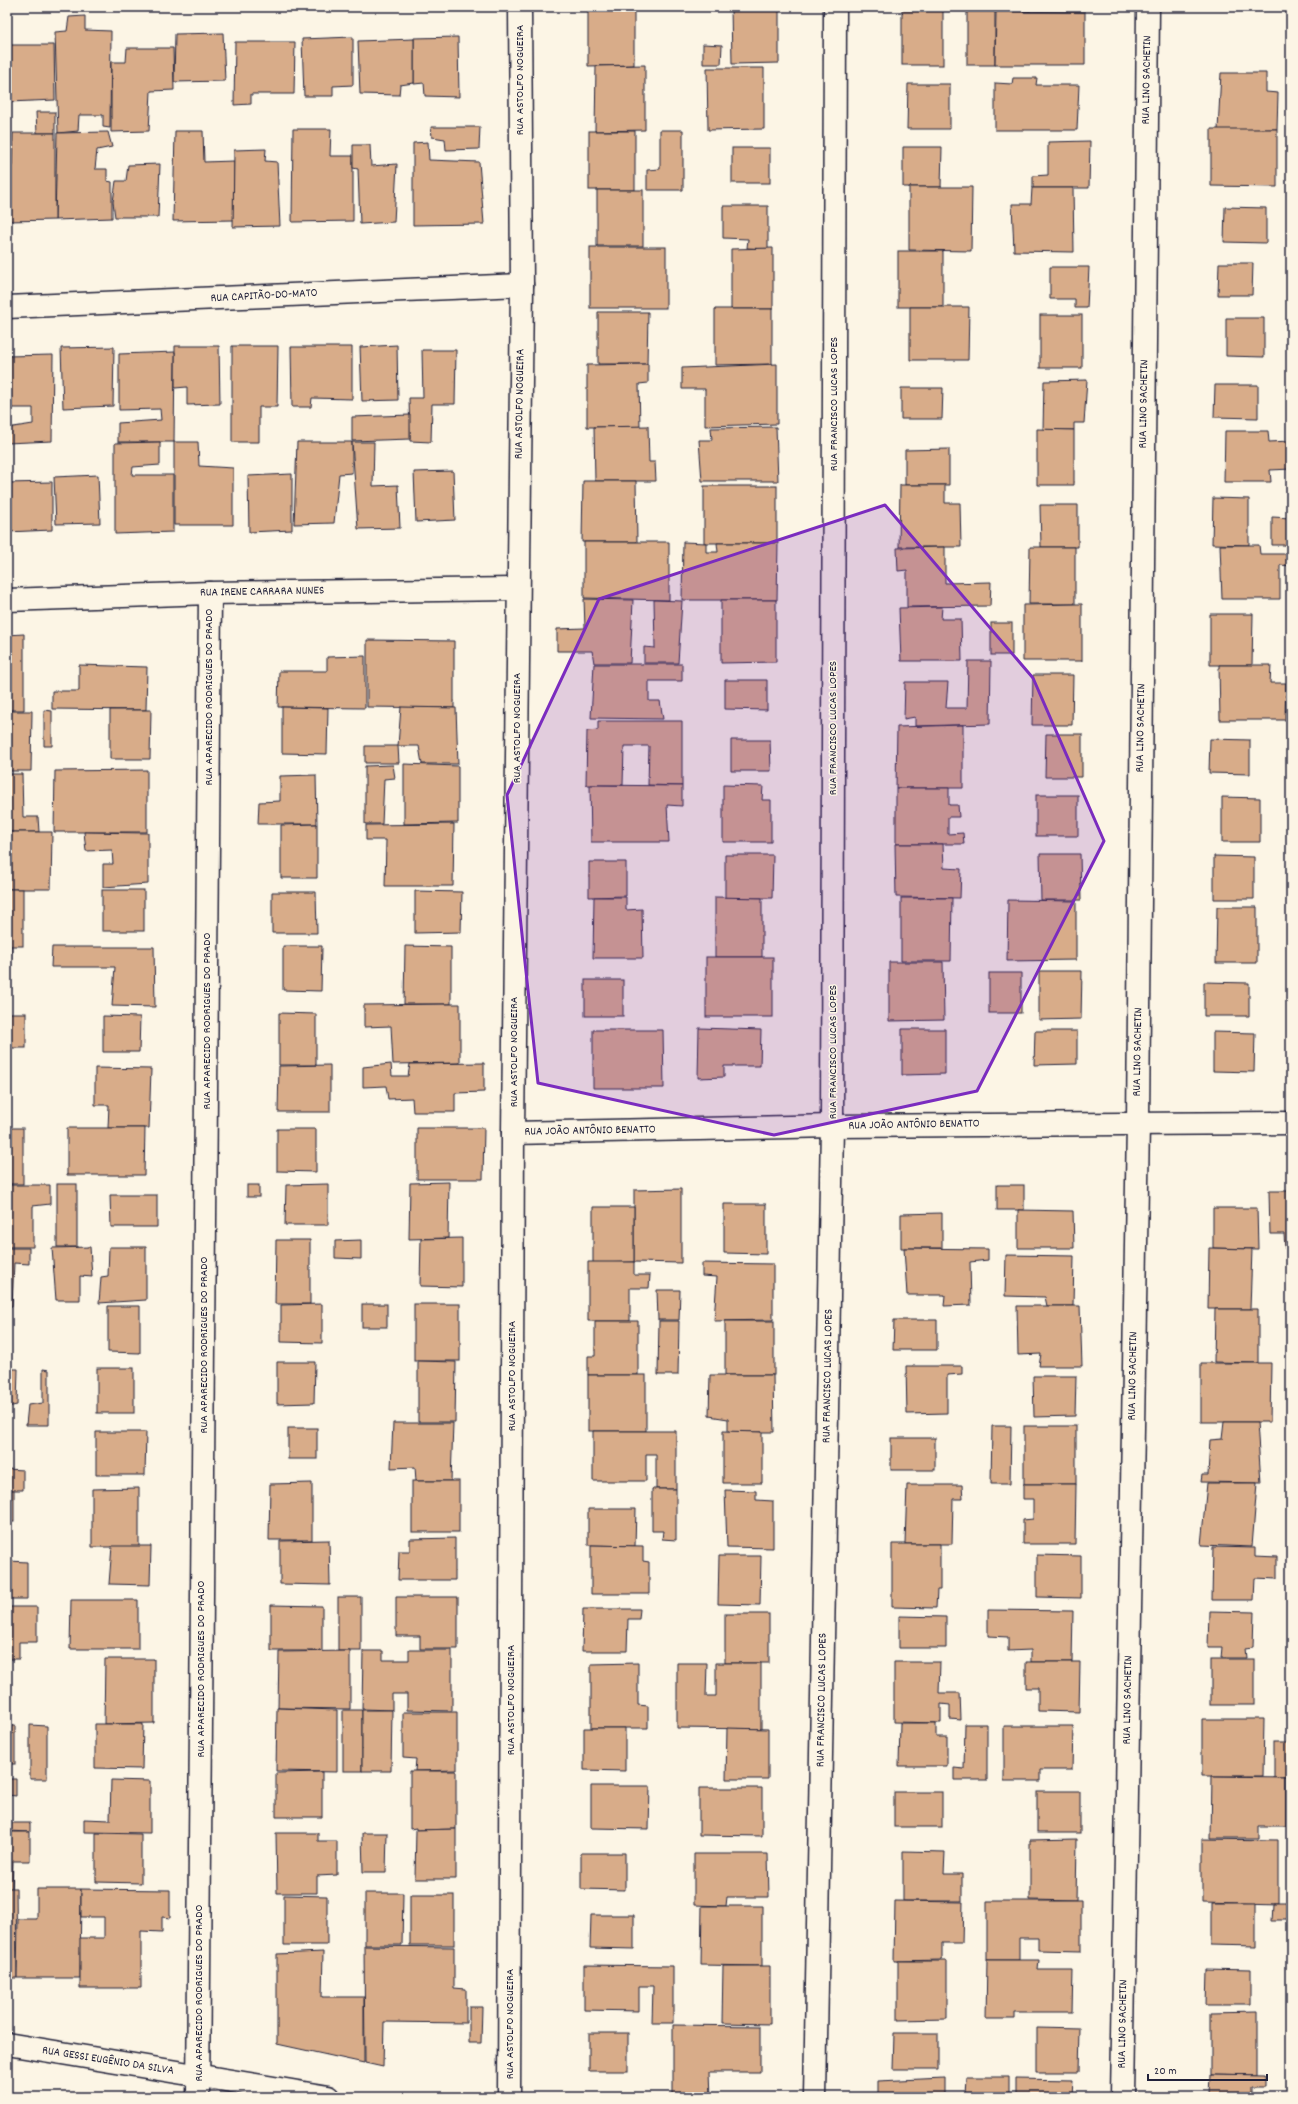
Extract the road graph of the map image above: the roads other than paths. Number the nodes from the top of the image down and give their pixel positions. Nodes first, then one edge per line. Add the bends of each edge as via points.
1 (520, 7) edge
2 (835, 7) edge
3 (1148, 7) edge
4 (522, 284) junction
5 (7, 307) edge
6 (518, 589) junction
7 (210, 593) junction
8 (7, 600) edge
9 (1138, 1123) junction
10 (1291, 1123) edge
11 (832, 1126) junction
12 (513, 1133) junction
13 (7, 2044) edge
14 (198, 2076) junction
15 (198, 2097) edge
16 (328, 2097) edge
17 (510, 2097) edge
18 (815, 2097) edge
19 (1122, 2097) edge

1 - 4 street, RUA ASTOLFO NOGUEIRA
2 - 11 street, RUA FRANCISCO LUCAS LOPES
3 - 9 street, RUA LINO SACHETIN
4 - 5 street, RUA CAPITÃO-DO-MATO
4 - 6 street, RUA ASTOLFO NOGUEIRA
6 - 7 street, RUA IRENE CARRARA NUNES
6 - 12 street, RUA ASTOLFO NOGUEIRA
7 - 8 street, RUA IRENE CARRARA NUNES
7 - 14 street, RUA APARECIDO RODRIGUES DO PRADO
9 - 10 street, RUA JOÃO ANTÔNIO BENATTO
9 - 11 street, RUA JOÃO ANTÔNIO BENATTO
9 - 19 street, RUA LINO SACHETIN
11 - 12 street, RUA JOÃO ANTÔNIO BENATTO
11 - 18 street, RUA FRANCISCO LUCAS LOPES
12 - 17 street, RUA ASTOLFO NOGUEIRA
13 - 14 street, RUA GESSI EUGÊNIO DA SILVA
14 - 15 street, RUA APARECIDO RODRIGUES DO PRADO
14 - 16 street, RUA GESSI EUGÊNIO DA SILVA

